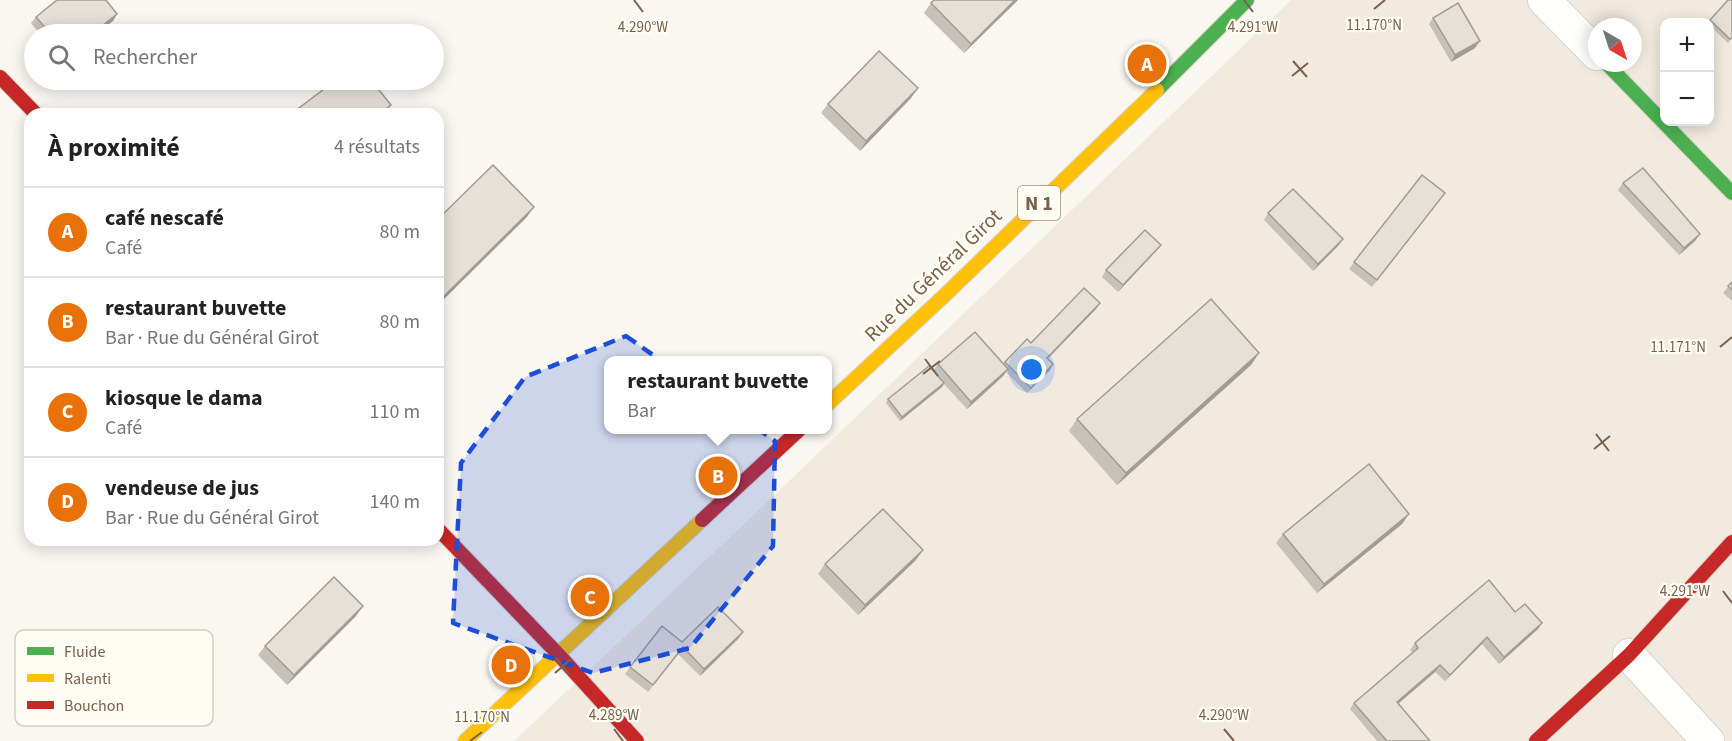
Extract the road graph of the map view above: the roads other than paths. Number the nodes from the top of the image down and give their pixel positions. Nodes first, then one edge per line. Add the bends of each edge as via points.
1 (1247, 0) edge
2 (1544, 0) edge
3 (1588, 45) edge
4 (1614, 72) edge
5 (0, 77) edge
6 (30, 108) edge
7 (1732, 194) edge
8 (832, 400) edge
9 (794, 434) edge
10 (444, 536) edge
11 (1732, 542) edge
12 (558, 654) junction
13 (1629, 655) junction
14 (465, 741) edge
15 (637, 741) edge
16 (1536, 741) edge
17 (1708, 741) edge

1 - 8 main road, Rue du Général Girot / N 1
2 - 3 street
4 - 7 main road
5 - 6 main road
9 - 12 main road
10 - 12 main road
11 - 13 main road
12 - 14 main road
12 - 15 main road
13 - 16 main road
13 - 17 street

